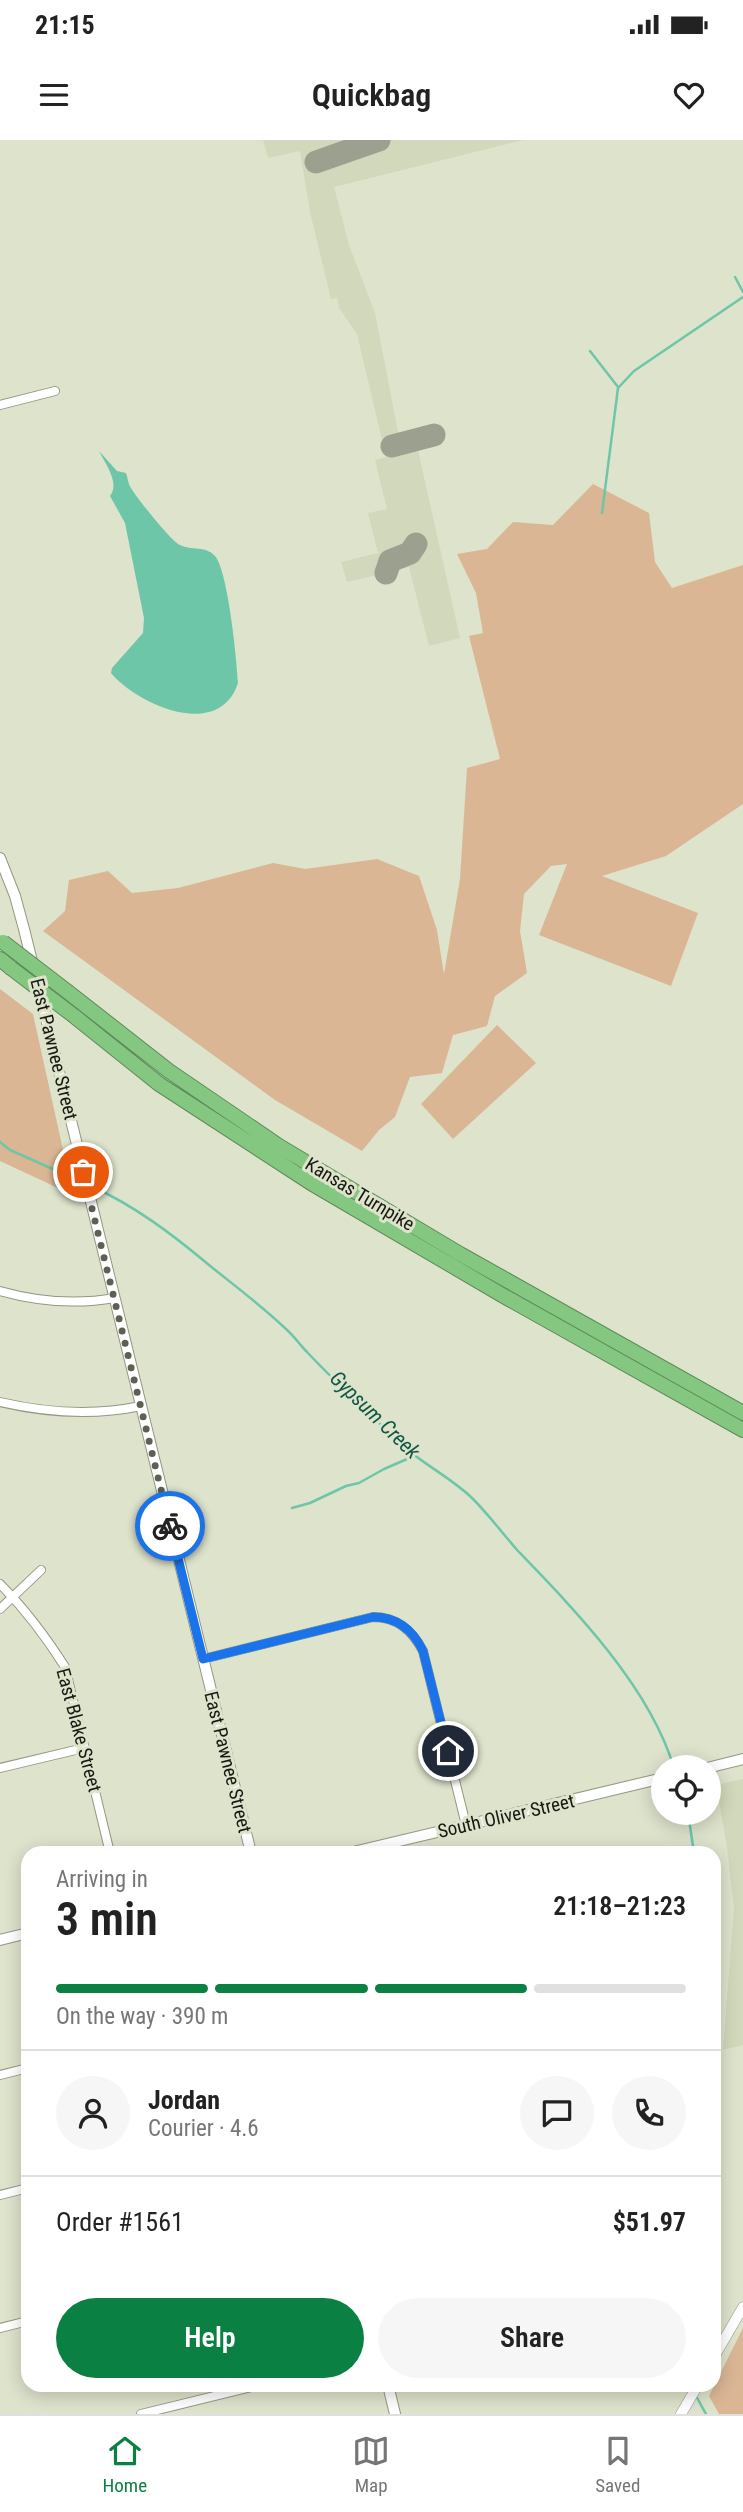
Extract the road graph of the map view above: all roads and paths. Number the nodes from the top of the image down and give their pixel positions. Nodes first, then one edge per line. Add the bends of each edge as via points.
1 (55, 391) dead end
2 (0, 405) edge
3 (0, 858) edge
4 (2, 941) edge
5 (6, 964) edge
6 (0, 1291) edge
7 (115, 1298) junction
8 (0, 1402) edge
9 (141, 1406) junction
10 (743, 1413) edge
11 (743, 1430) edge
12 (41, 1570) dead end
13 (0, 1584) edge
14 (12, 1596) junction
15 (0, 1609) edge
16 (203, 1659) junction
17 (84, 1748) junction
18 (743, 1759) edge
19 (721, 1764) edge
20 (0, 1768) edge
21 (651, 1781) edge
22 (466, 1825) junction
23 (108, 1846) edge
24 (249, 1846) edge
25 (378, 1846) edge
26 (21, 1935) edge
27 (0, 1940) edge
28 (21, 2070) edge
29 (0, 2075) edge
30 (21, 2190) edge
31 (0, 2195) edge
32 (743, 2307) edge
33 (21, 2323) edge
34 (0, 2328) edge
35 (721, 2345) edge
36 (231, 2392) edge
37 (390, 2392) edge
38 (694, 2392) edge
39 (141, 2414) edge
40 (395, 2414) edge
41 (681, 2414) edge

1 - 2 street
3 - 7 main road, East Pawnee Street via 24,929
4 - 10 highway, Kansas Turnpike, bridge via 169,1071 279,1146
5 - 11 highway, Kansas Turnpike, bridge via 159,1084 311,1183
6 - 7 street via 50,1302
7 - 9 main road, East Pawnee Street
8 - 9 street via 73,1413
9 - 16 main road, East Pawnee Street
12 - 14 street
13 - 14 street, East Blake Street
14 - 15 street
14 - 17 street, East Blake Street via 65,1667
16 - 22 street via 373,1617 399,1623 415,1636 423,1651
16 - 24 main road, East Pawnee Street
17 - 20 street
17 - 23 street, East Blake Street
18 - 19 main road
21 - 22 main road, South Oliver Street
22 - 25 main road, South Oliver Street
26 - 27 main road
28 - 29 street
30 - 31 street
32 - 35 street
33 - 34 street
36 - 39 street
37 - 40 main road
38 - 41 street

